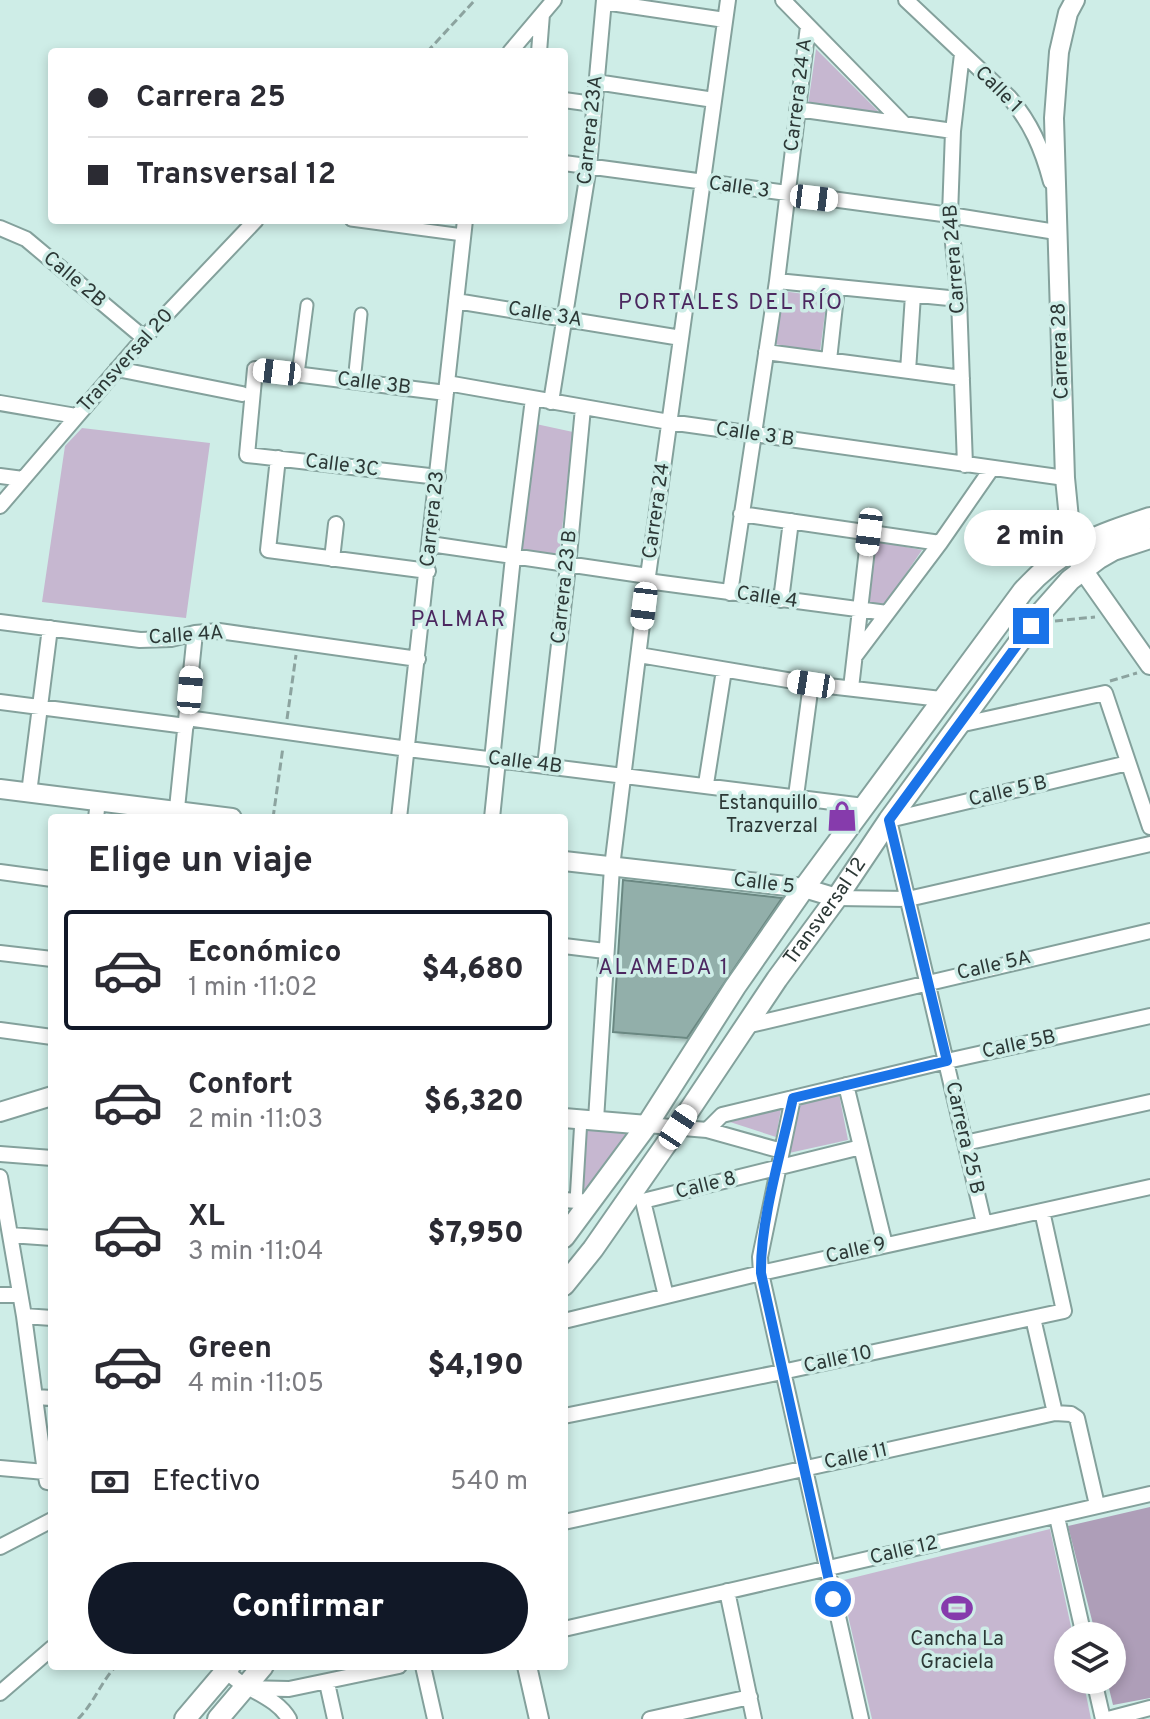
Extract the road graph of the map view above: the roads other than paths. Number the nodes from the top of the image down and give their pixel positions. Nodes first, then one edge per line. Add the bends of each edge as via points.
1 (554, 0) edge
2 (728, 0) edge
3 (783, 0) edge
4 (906, 0) edge
5 (604, 1) edge
6 (1072, 7) edge
7 (542, 14) junction
8 (725, 20) junction
9 (808, 26) junction
10 (513, 48) edge
11 (539, 48) edge
12 (962, 54) junction
13 (596, 82) junction
14 (714, 100) junction
15 (568, 101) edge
16 (593, 104) junction
17 (797, 109) junction
18 (904, 124) junction
19 (953, 131) junction
20 (568, 163) edge
21 (589, 166) junction
22 (703, 183) junction
23 (787, 194) junction
24 (1056, 201) junction
25 (950, 215) junction
26 (252, 224) edge
27 (407, 224) edge
28 (464, 227) edge
29 (0, 228) edge
30 (1056, 232) junction
31 (777, 281) junction
32 (837, 287) junction
33 (913, 295) junction
34 (959, 299) junction
35 (456, 301) junction
36 (307, 305) dead end
37 (361, 314) dead end
38 (565, 318) junction
39 (144, 338) junction
40 (681, 338) junction
41 (766, 352) junction
42 (829, 360) junction
43 (117, 369) junction
44 (908, 371) junction
45 (298, 374) junction
46 (962, 378) junction
47 (354, 382) junction
48 (446, 388) junction
49 (242, 394) dead end
50 (533, 399) junction
51 (551, 402) junction
52 (0, 403) edge
53 (583, 408) junction
54 (76, 416) junction
55 (669, 422) junction
56 (753, 435) junction
57 (247, 455) joint
58 (278, 458) junction
59 (965, 465) junction
60 (992, 468) junction
61 (0, 476) edge
62 (438, 477) junction
63 (1065, 478) junction
64 (23, 479) junction
65 (0, 506) edge
66 (741, 514) junction
67 (1150, 518) edge
68 (791, 521) junction
69 (336, 524) dead end
70 (869, 532) junction
71 (1150, 538) edge
72 (940, 543) junction
73 (430, 544) junction
74 (1072, 549) junction
75 (513, 557) junction
76 (332, 559) junction
77 (568, 566) junction
78 (1083, 570) junction
79 (428, 571) junction
80 (648, 579) junction
81 (730, 593) junction
82 (781, 600) junction
83 (860, 610) junction
84 (887, 613) junction
85 (0, 622) edge
86 (50, 628) junction
87 (195, 633) junction
88 (639, 655) junction
89 (855, 656) junction
90 (418, 659) junction
91 (1144, 669) edge
92 (724, 670) junction
93 (811, 684) junction
94 (851, 688) junction
95 (941, 699) junction
96 (0, 702) edge
97 (40, 707) junction
98 (187, 722) junction
99 (959, 725) junction
100 (408, 749) junction
101 (495, 760) junction
102 (1128, 763) junction
103 (545, 766) junction
104 (624, 774) junction
105 (706, 784) junction
106 (0, 789) edge
107 (29, 793) junction
108 (796, 796) junction
109 (864, 806) junction
110 (97, 810) edge
111 (160, 814) edge
112 (176, 814) edge
113 (400, 814) edge
114 (492, 814) edge
115 (889, 820) junction
116 (1150, 827) edge
117 (1150, 844) edge
118 (568, 862) edge
119 (612, 867) junction
120 (0, 872) edge
121 (48, 878) edge
122 (804, 888) junction
123 (837, 898) junction
124 (908, 899) junction
125 (1150, 931) edge
126 (568, 946) edge
127 (605, 951) junction
128 (0, 953) edge
129 (48, 959) edge
130 (928, 981) junction
131 (1150, 1016) edge
132 (746, 1026) junction
133 (0, 1030) edge
134 (48, 1036) edge
135 (947, 1061) junction
136 (846, 1085) junction
137 (48, 1097) edge
138 (793, 1098) junction
139 (1150, 1102) edge
140 (0, 1112) edge
141 (580, 1119) edge
142 (647, 1125) junction
143 (678, 1127) junction
144 (707, 1130) junction
145 (965, 1143) junction
146 (861, 1147) junction
147 (782, 1151) junction
148 (0, 1154) edge
149 (48, 1158) edge
150 (778, 1167) junction
151 (0, 1177) edge
152 (1150, 1187) edge
153 (577, 1201) edge
154 (1042, 1211) junction
155 (984, 1223) junction
156 (6, 1225) edge
157 (568, 1226) edge
158 (48, 1237) edge
159 (885, 1245) junction
160 (761, 1273) junction
161 (568, 1280) edge
162 (0, 1295) edge
163 (20, 1295) junction
164 (666, 1296) junction
165 (24, 1316) junction
166 (48, 1318) edge
167 (1033, 1318) junction
168 (568, 1320) edge
169 (782, 1372) junction
170 (35, 1397) junction
171 (48, 1398) edge
172 (1055, 1413) junction
173 (568, 1415) edge
174 (0, 1468) edge
175 (804, 1468) junction
176 (48, 1479) edge
177 (1150, 1494) edge
178 (1097, 1505) junction
179 (1057, 1517) junction
180 (568, 1521) edge
181 (48, 1522) edge
182 (0, 1547) edge
183 (826, 1568) junction
184 (727, 1591) junction
185 (1081, 1622) edge
186 (568, 1628) edge
187 (48, 1651) edge
188 (224, 1670) edge
189 (229, 1670) edge
190 (260, 1670) edge
191 (382, 1670) edge
192 (424, 1670) edge
193 (528, 1670) edge
194 (327, 1683) junction
195 (246, 1688) junction
196 (0, 1693) edge
197 (1098, 1694) edge
198 (750, 1697) junction
199 (1150, 1708) edge
200 (185, 1719) edge
201 (218, 1719) edge
202 (289, 1719) edge
203 (335, 1719) edge
204 (435, 1719) edge
205 (539, 1719) edge
206 (650, 1719) edge
207 (754, 1719) edge
208 (861, 1719) edge
209 (1106, 1719) edge

1 - 7 street
2 - 8 street, Carrera 24
3 - 9 street
4 - 12 street, Calle 1
5 - 8 street
5 - 13 street, Carrera 23A
6 - 24 street, Carrera 28 via 1054,87
7 - 10 street
7 - 11 street
8 - 14 street, Carrera 24
9 - 17 street, Carrera 24 A
9 - 18 street
12 - 19 street, Carrera 24B
12 - 24 street, Calle 1 via 1009,97 1036,134
13 - 14 street
13 - 16 street, Carrera 23A
14 - 22 street, Carrera 24
15 - 16 street
16 - 21 street, Carrera 23A
17 - 18 street
17 - 23 street, Carrera 24 A
18 - 19 street
19 - 25 street, Carrera 24B
20 - 21 street, Calle 3
21 - 22 street, Calle 3
21 - 38 street, Carrera 23A
22 - 23 street, Calle 3
22 - 40 street, Carrera 24
23 - 25 street, Calle 3
23 - 31 street, Carrera 24 A
24 - 30 street, Carrera 28
25 - 30 street, Calle 3
25 - 34 street, Carrera 24B
26 - 39 street, Transversal 20
27 - 28 street
28 - 35 street, Carrera 23
29 - 39 street, Calle 2B via 26,239
30 - 63 street, Carrera 28
31 - 32 street
31 - 41 street, Carrera 24 A
32 - 33 street
32 - 42 street
33 - 34 street
33 - 44 street
34 - 46 street, Carrera 24B
35 - 38 street, Calle 3A
35 - 48 street, Carrera 23
36 - 45 street
37 - 47 street
38 - 40 street, Calle 3A
38 - 51 street, Carrera 23A
39 - 43 street, Transversal 20
40 - 55 street, Carrera 24
41 - 42 street
41 - 56 street, Carrera 24 A
42 - 44 street
43 - 49 street
43 - 54 street, Transversal 20
44 - 46 street
45 - 47 street, Calle 3B
45 - 57 street, Calle 3B via 255,369
46 - 59 street, Carrera 24B
47 - 48 street, Calle 3B
48 - 50 street, Calle 3 B
48 - 62 street, Carrera 23
50 - 51 street, Calle 3 B
50 - 75 street
51 - 53 street, Calle 3 B
52 - 54 street
53 - 55 street, Calle 3 B
53 - 77 street, Carrera 23 B
54 - 64 street, Transversal 20
55 - 56 street, Calle 3 B
55 - 80 street, Carrera 24
56 - 59 street, Calle 3 B
56 - 66 street, Carrera 24 A
57 - 58 street, Calle 3C
58 - 62 street, Calle 3C
58 - 76 street via 268,550
59 - 60 street, Calle 3 B
60 - 63 street, Calle 3 B
60 - 72 street
61 - 64 street
62 - 73 street, Carrera 23
63 - 74 street, Carrera 28
64 - 65 street, Transversal 20
66 - 68 street
66 - 81 street, Carrera 24 A
67 - 74 main road, Transversal 12
68 - 70 street
68 - 82 street
69 - 76 street
70 - 72 street
70 - 83 street
71 - 78 main road, Transversal 12 via 1113,550
72 - 84 street
73 - 75 street, Calle 4
73 - 79 street, Carrera 23
74 - 78 street, Carrera 28
74 - 95 main road, Transversal 12 via 1023,591
75 - 77 street, Calle 4
75 - 101 street
76 - 79 street
77 - 80 street, Calle 4
77 - 103 street, Carrera 23 B
78 - 91 street, Carrera 28
78 - 99 main road, Transversal 12 via 1057,593
79 - 90 street, Carrera 23
80 - 81 street, Calle 4
80 - 88 street, Carrera 24
81 - 82 street, Calle 4
82 - 83 street, Calle 4
83 - 84 street, Calle 4
83 - 89 street
84 - 89 street
85 - 86 street, Calle 4A
86 - 87 street, Calle 4A via 140,640
86 - 97 street
87 - 90 street, Calle 4A via 219,631
87 - 98 street
88 - 92 street
88 - 104 street, Carrera 24
89 - 94 street
90 - 100 street, Carrera 23
92 - 93 street
92 - 105 street
93 - 94 street
93 - 108 street
94 - 95 street
95 - 109 main road, Transversal 12
96 - 97 street, Calle 4B
97 - 98 street, Calle 4B
97 - 107 street
98 - 100 street, Calle 4B
98 - 112 street
99 - 102 street via 1102,694
99 - 115 main road, Transversal 12
100 - 101 street, Calle 4B
100 - 113 street, Carrera 23
101 - 103 street, Calle 4B
101 - 114 street
102 - 115 street, Calle 5 B
102 - 116 street
103 - 104 street, Calle 4B
104 - 105 street, Calle 4B
104 - 119 street, Carrera 24
105 - 108 street, Calle 4B
106 - 107 street
107 - 110 street
108 - 109 street, Calle 4B
109 - 122 main road, Transversal 12
110 - 111 street
115 - 123 main road, Transversal 12
115 - 124 street, Carrera 25 B
117 - 124 street, Calle 5
118 - 119 street, Calle 5
119 - 122 street, Calle 5
119 - 127 street, Carrera 24
120 - 121 street
122 - 123 street, Calle 5
122 - 142 main road, Transversal 12
123 - 124 street, Calle 5
123 - 132 main road, Transversal 12
124 - 130 street, Carrera 25 B
125 - 130 street, Calle 5A
126 - 127 street
127 - 141 street, Carrera 24
128 - 129 street
130 - 132 street, Calle 5A
130 - 135 street, Carrera 25 B
131 - 135 street, Calle 5B
132 - 143 main road, Transversal 12
133 - 134 street
135 - 136 street, Calle 5B
135 - 145 street, Carrera 25 B
136 - 138 street, Calle 5B
136 - 146 street
137 - 140 street
138 - 144 street, Calle 5B via 722,1115
138 - 147 street
139 - 145 street
141 - 142 street
141 - 153 street
142 - 143 street
142 - 153 main road, Transversal 12
143 - 144 street
143 - 161 main road, Transversal 12
144 - 147 street
145 - 155 street, Carrera 25 B
146 - 150 street, Calle 8
146 - 159 street
147 - 150 street
148 - 149 street
150 - 160 street
150 - 164 street, Calle 8 via 643,1201
151 - 156 street
152 - 154 street, Calle 9
153 - 157 main road, Transversal 12
154 - 155 street, Calle 9
154 - 167 street, Calle 10 via 1064,1311
155 - 159 street, Calle 9
156 - 158 street
156 - 163 street
159 - 160 street, Calle 9
160 - 164 street, Calle 9
160 - 169 street
162 - 163 street
163 - 165 street
164 - 168 street, Calle 9
165 - 166 street
165 - 170 street
167 - 169 street, Calle 10
167 - 172 street
169 - 173 street, Calle 10
169 - 175 street
170 - 171 street
170 - 176 street
172 - 175 street, Calle 11
172 - 178 street via 1077,1418
174 - 176 street
175 - 180 street, Calle 11
175 - 183 street
177 - 178 street, Calle 12
178 - 179 street, Calle 12
179 - 183 street, Calle 12
179 - 185 street
181 - 182 street
183 - 184 street, Calle 12
183 - 208 street
184 - 186 street, Calle 12
184 - 198 street
187 - 196 street
188 - 200 main road
189 - 195 street
190 - 195 main road
191 - 194 street
192 - 204 street
193 - 205 street
194 - 195 street
194 - 203 street
195 - 201 main road
195 - 202 street via 270,1700
197 - 209 street
198 - 206 street
198 - 207 street
199 - 209 street

